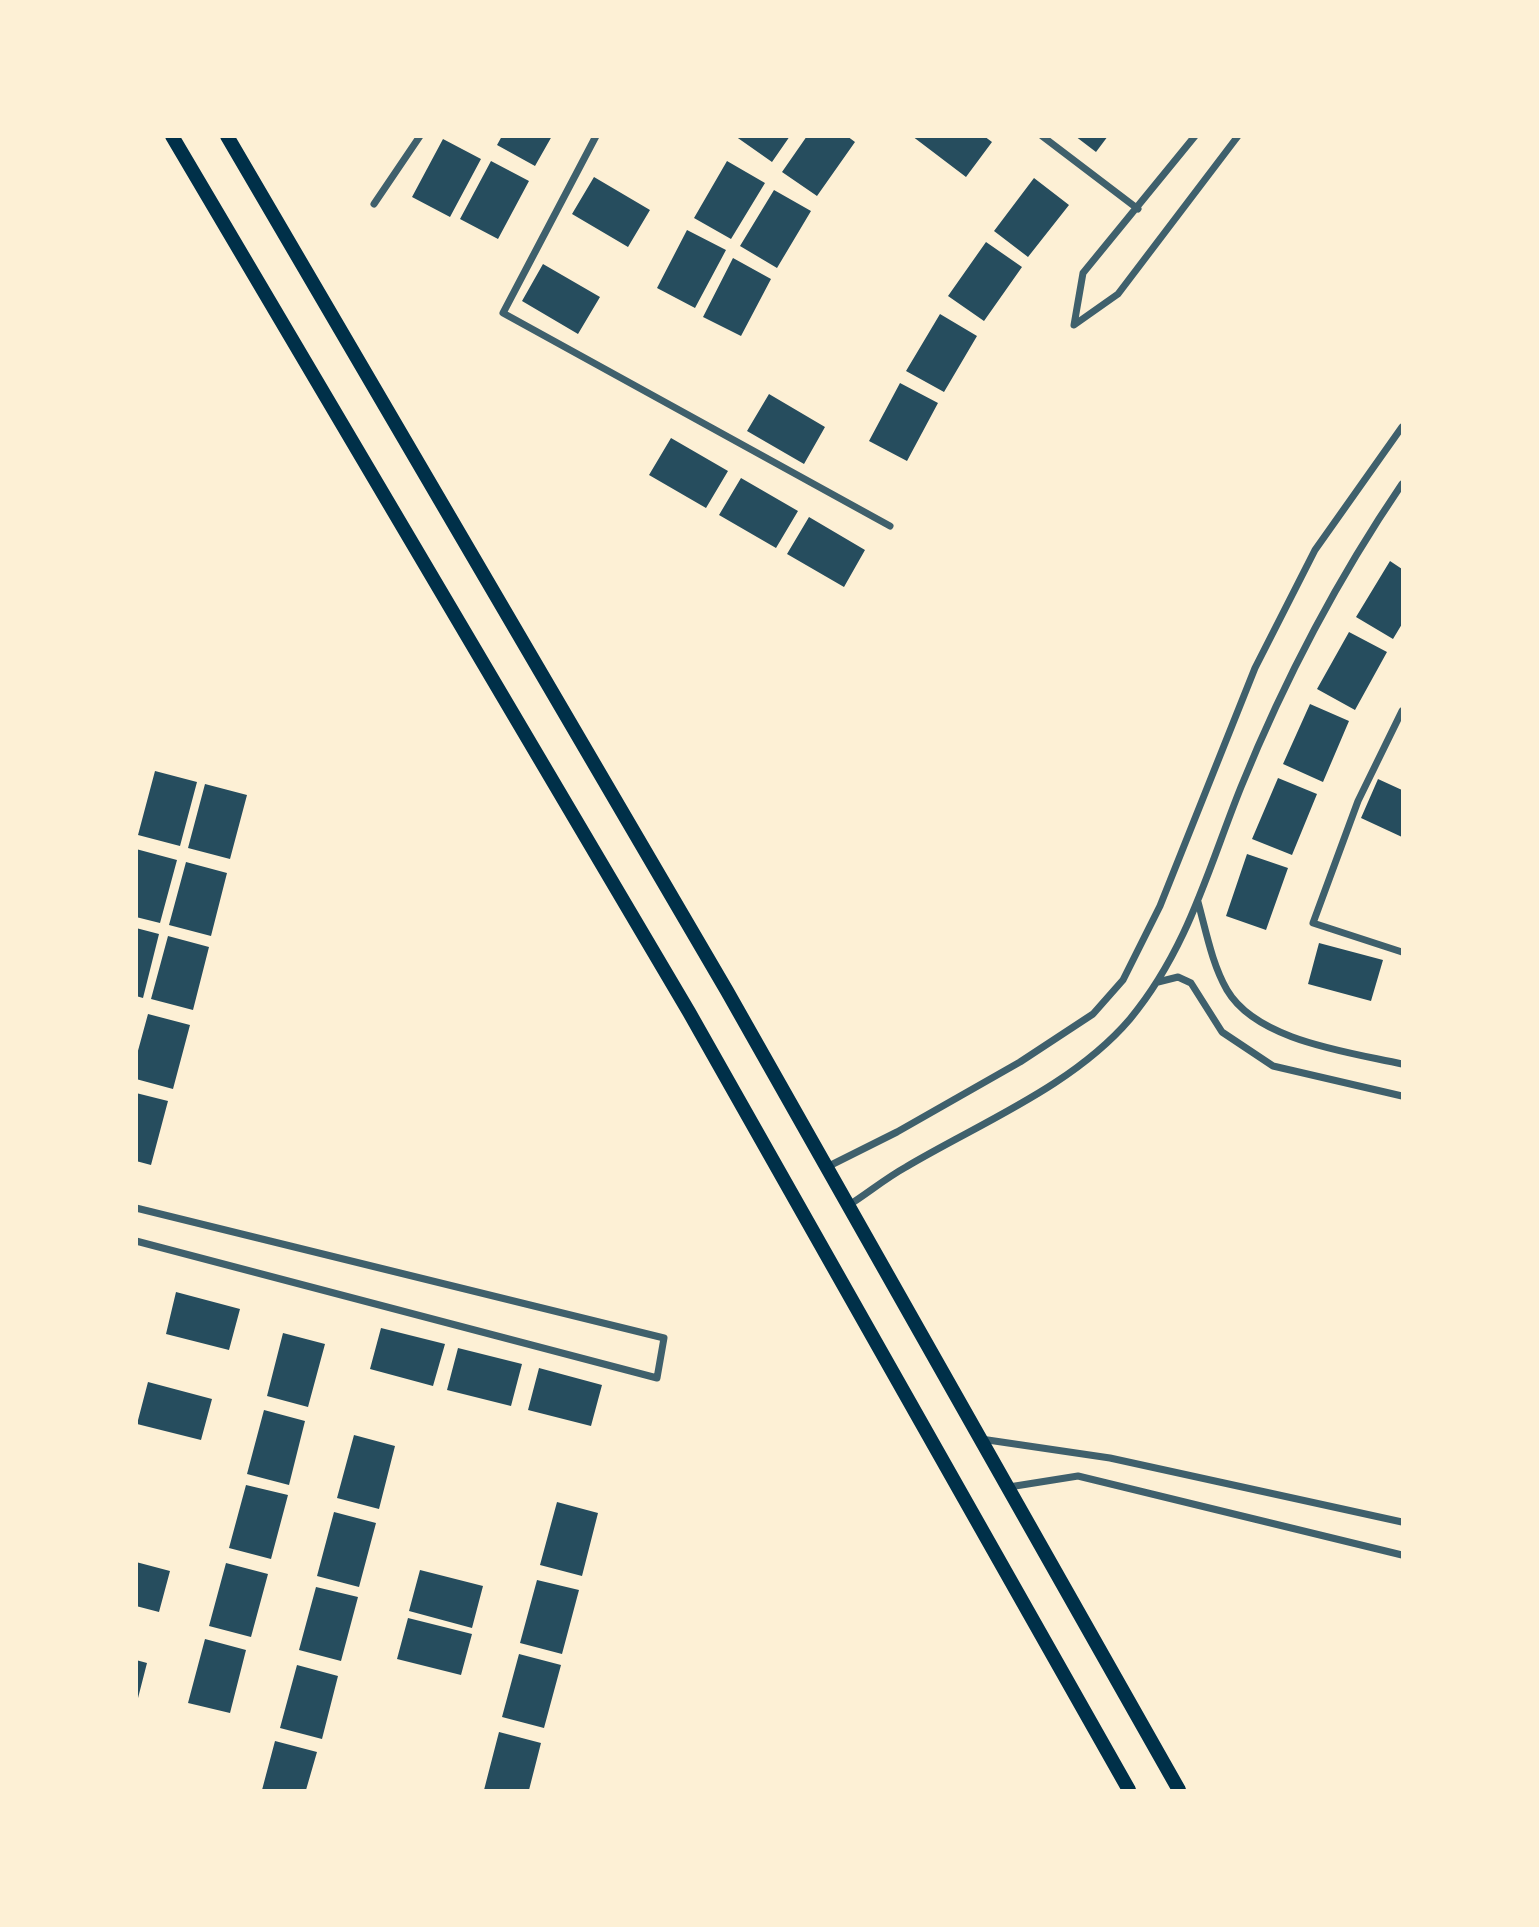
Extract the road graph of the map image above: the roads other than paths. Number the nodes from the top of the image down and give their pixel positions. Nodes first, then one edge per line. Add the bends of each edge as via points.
1 (172, 136) edge
2 (227, 136) edge
3 (420, 136) edge
4 (596, 136) edge
5 (1042, 136) edge
6 (1195, 136) edge
7 (1238, 136) edge
8 (373, 204) dead end
9 (1138, 209) junction
10 (1402, 427) edge
11 (1402, 484) edge
12 (890, 526) dead end
13 (1402, 711) edge
14 (1198, 902) junction
15 (1402, 952) edge
16 (1157, 982) junction
17 (1402, 1064) edge
18 (1402, 1096) edge
19 (827, 1167) junction
20 (849, 1205) junction
21 (136, 1208) edge
22 (136, 1241) edge
23 (981, 1439) junction
24 (1009, 1487) junction
25 (1402, 1522) edge
26 (1402, 1555) edge
27 (1129, 1790) edge
28 (1179, 1790) edge

1 - 27 main road via 689,1012
2 - 19 main road
3 - 8 street
4 - 12 street via 503,313
5 - 9 street
6 - 9 street
7 - 9 street via 1118,294 1074,325 1083,274
10 - 19 street via 1315,550 1255,668 1160,906 1123,980 1093,1014 1020,1062
11 - 14 street via 1366,537 1306,644 1241,787
13 - 15 street via 1358,801 1313,923
14 - 16 street via 1170,966
14 - 17 street via 1217,970 1249,1017 1288,1035
16 - 18 street via 1178,977 1191,984 1223,1032 1273,1066
16 - 20 street via 1129,1021 1087,1058 1033,1097 904,1168
19 - 20 main road
20 - 23 main road
21 - 22 street via 663,1338 657,1378
23 - 24 main road
23 - 25 street via 1110,1458
24 - 26 street via 1078,1476
24 - 28 main road

